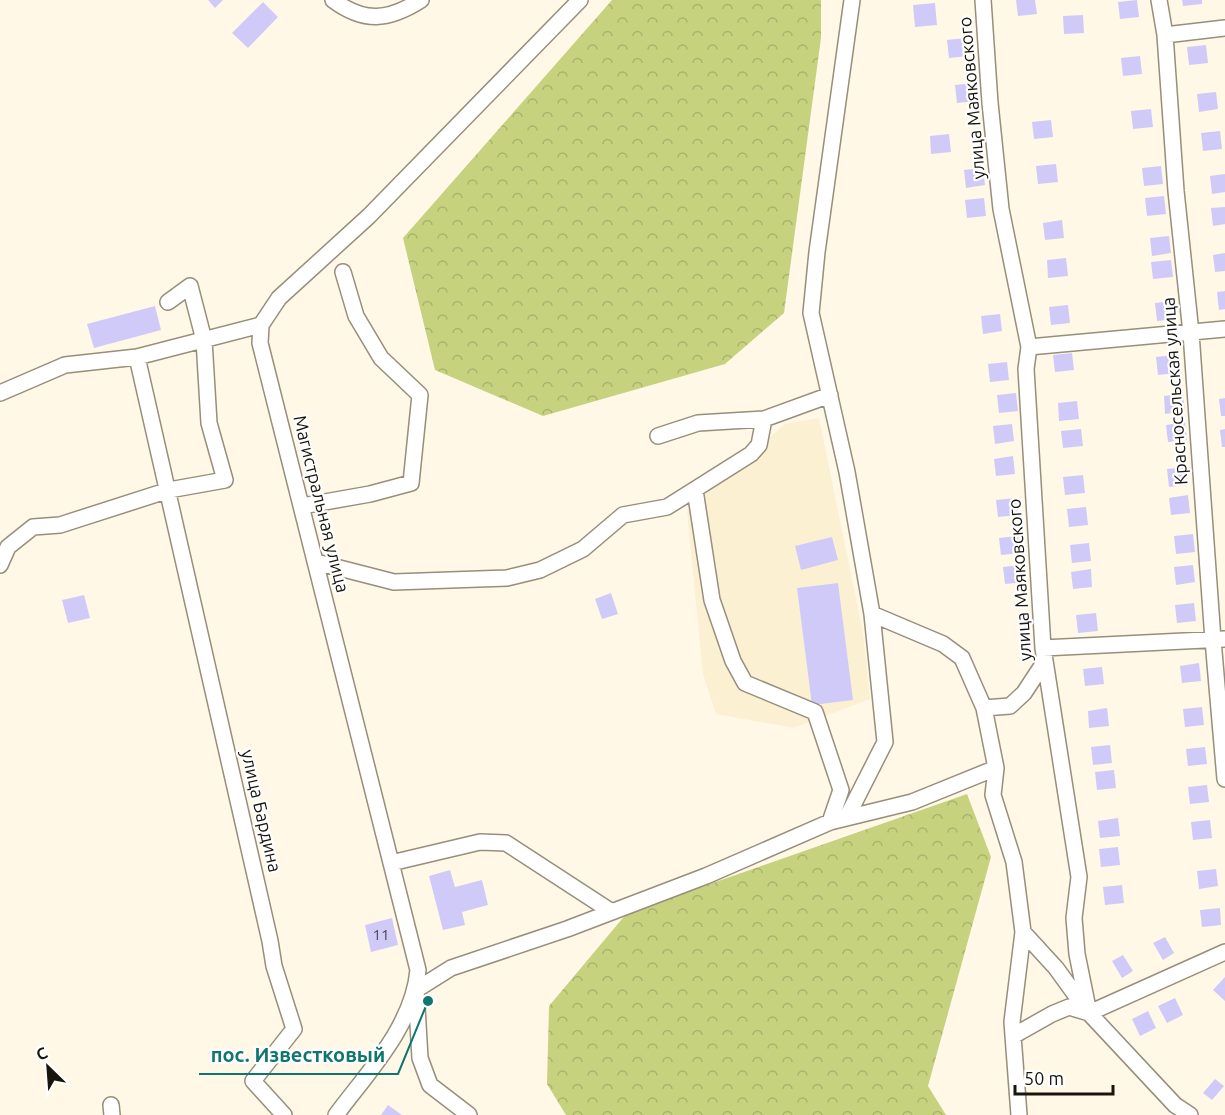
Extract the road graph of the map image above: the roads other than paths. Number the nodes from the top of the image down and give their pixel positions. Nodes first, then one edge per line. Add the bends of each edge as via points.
1 (333, 0) edge
2 (420, 0) edge
3 (580, 0) edge
4 (852, 0) edge
5 (983, 0) edge
6 (1160, 0) edge
7 (1225, 28) edge
8 (1165, 35) junction
9 (343, 272) dead end
10 (168, 302) dead end
11 (261, 325) junction
12 (1225, 330) edge
13 (1191, 333) junction
14 (204, 340) junction
15 (1029, 347) junction
16 (137, 357) junction
17 (0, 393) edge
18 (830, 395) junction
19 (764, 419) junction
20 (658, 436) dead end
21 (169, 490) junction
22 (695, 490) junction
23 (302, 506) junction
24 (316, 562) junction
25 (0, 565) edge
26 (872, 614) junction
27 (1219, 639) edge
28 (1044, 654) junction
29 (984, 708) junction
30 (996, 768) junction
31 (1225, 779) edge
32 (847, 817) junction
33 (830, 822) junction
34 (391, 863) junction
35 (612, 912) junction
36 (1023, 932) junction
37 (1225, 952) edge
38 (416, 990) junction
39 (1089, 1013) junction
40 (1013, 1036) junction
41 (284, 1115) edge
42 (336, 1115) edge
43 (469, 1115) edge
44 (1019, 1115) edge
45 (1190, 1115) edge

1 - 2 street via 348,11 370,18 392,14
3 - 11 street via 369,216 279,298
4 - 18 street via 811,313
5 - 15 street, улица Маяковского via 1001,209
6 - 8 street, Красносельская улица
7 - 8 street
8 - 13 street, Красносельская улица
9 - 23 street via 356,316 381,358 420,395 411,483
10 - 14 street via 190,286
11 - 14 street
11 - 23 street, Магистральная улица via 260,343
12 - 13 street
13 - 15 street
13 - 27 street, Красносельская улица
14 - 16 street
14 - 21 street via 209,423 225,480
15 - 28 street, улица Маяковского via 1026,369
16 - 17 street via 65,365
16 - 21 street
18 - 19 street
18 - 26 street
19 - 20 street via 698,423
19 - 22 street via 759,445 751,454
21 - 25 street via 60,525 33,527 8,547
21 - 41 street, улица Бардина via 274,966 294,1029 253,1081
22 - 24 street via 668,507 623,515 583,549 540,570 507,578 394,582
22 - 33 street via 712,600 733,661 746,683 814,712 841,790
23 - 24 street, Магистральная улица
24 - 34 street, Магистральная улица
26 - 29 street via 943,644 962,658
26 - 32 street via 885,742
27 - 28 street
27 - 31 street, Красносельская улица
28 - 29 street via 1024,693 1010,706
28 - 39 street, улица Маяковского via 1078,877 1074,918
29 - 30 street
30 - 32 street via 912,802
30 - 36 street via 993,795 1014,862
32 - 33 street
33 - 35 street
34 - 35 street via 480,842 506,843
34 - 38 street, Магистральная улица via 417,970
35 - 38 street via 451,968
36 - 39 street
36 - 40 street
37 - 39 street
38 - 42 street, Магистральная улица via 409,1010 380,1057
38 - 43 street via 420,1058 430,1085
39 - 40 street via 1069,1007
39 - 45 street
40 - 44 street

